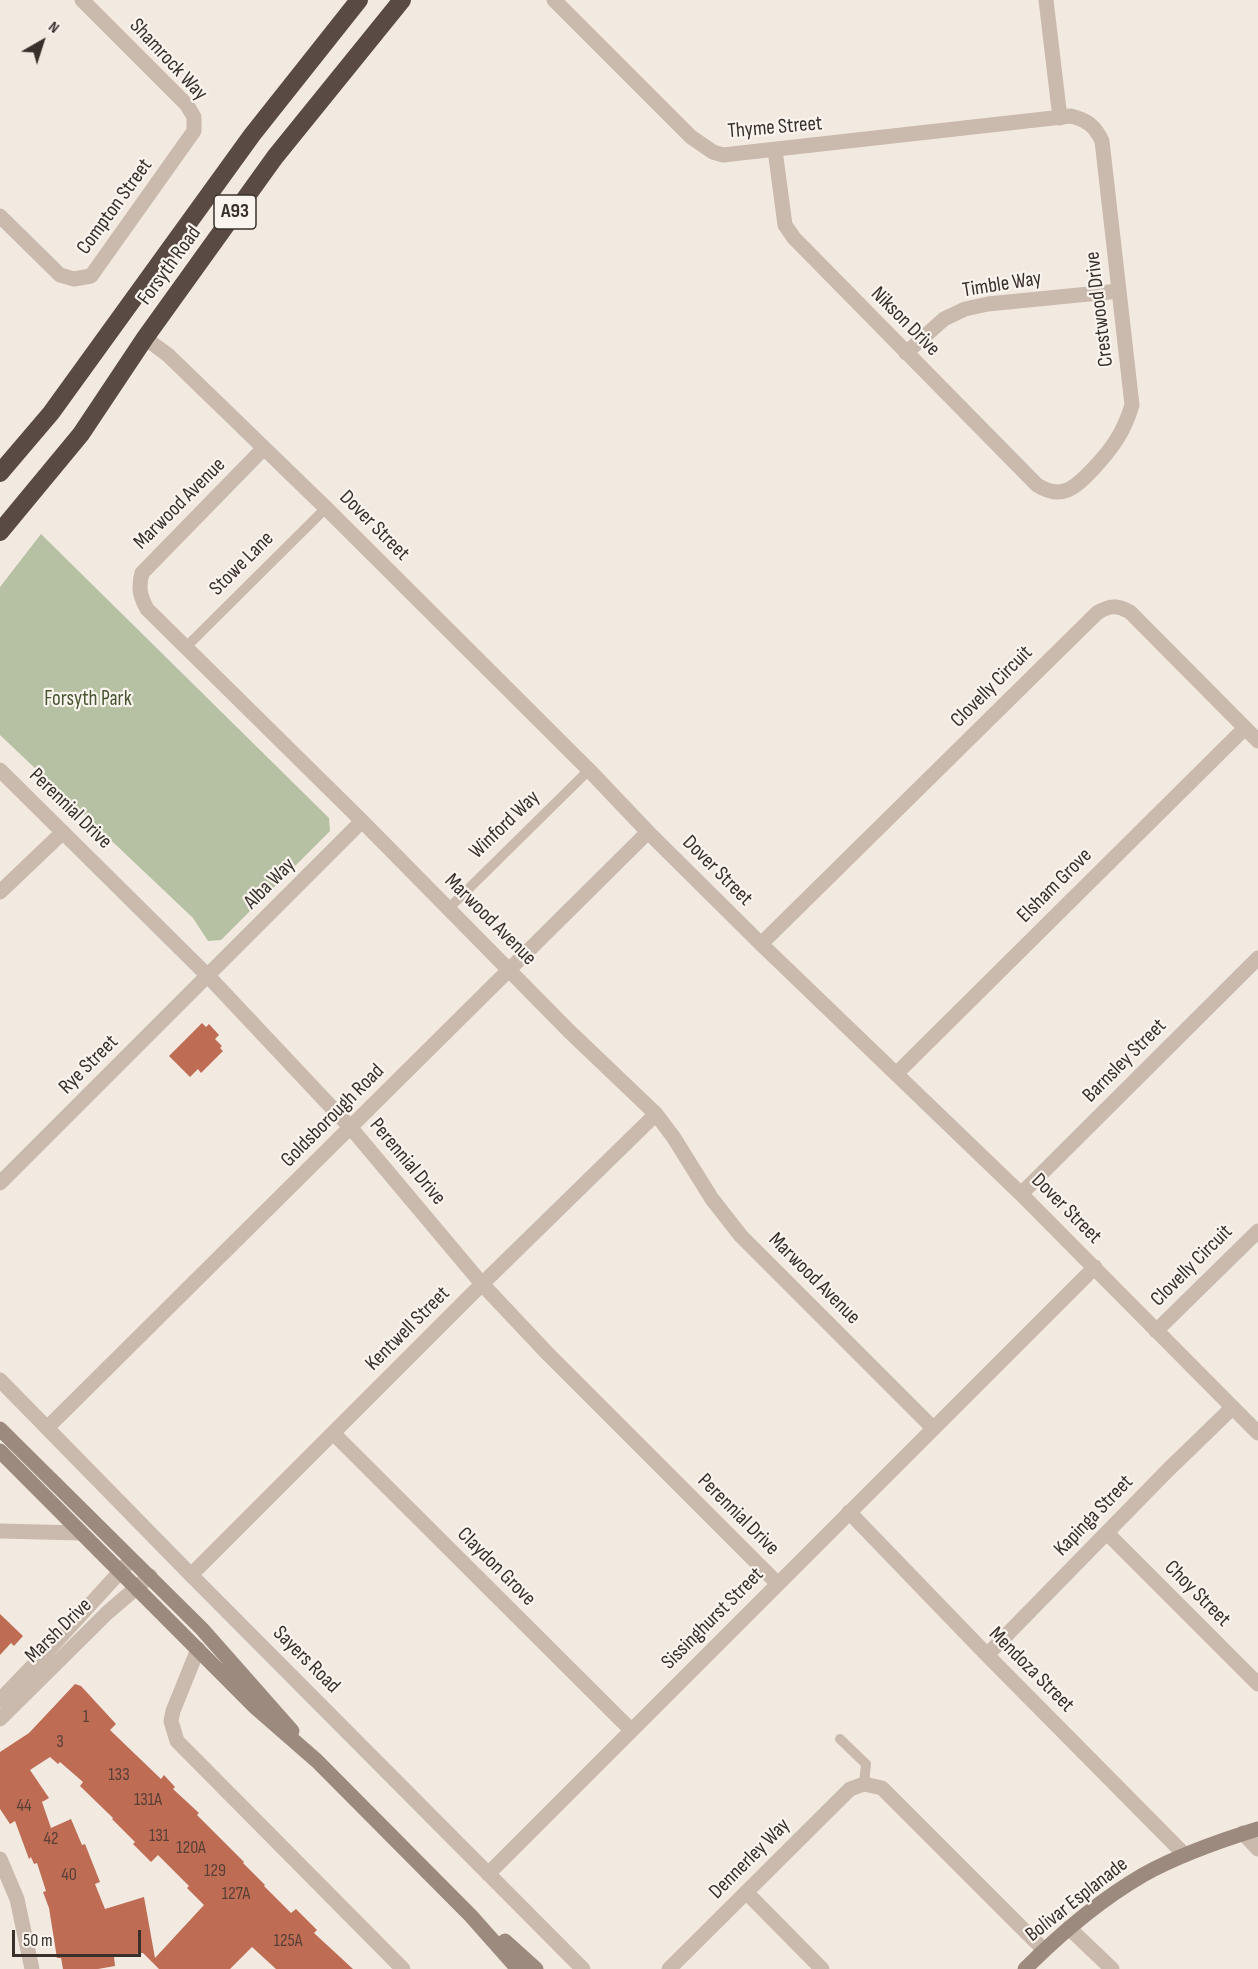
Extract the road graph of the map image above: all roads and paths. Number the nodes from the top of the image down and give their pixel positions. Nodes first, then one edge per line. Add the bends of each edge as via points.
1 (82, 0) edge
2 (359, 0) edge
3 (554, 0) edge
4 (1046, 0) edge
5 (394, 3) edge
6 (1060, 118) junction
7 (195, 125) joint
8 (775, 150) junction
9 (0, 216) edge
10 (1119, 291) junction
11 (119, 318) junction
12 (146, 338) junction
13 (906, 353) junction
14 (264, 448) junction
15 (0, 473) edge
16 (1056, 492) joint
17 (326, 508) junction
18 (0, 532) edge
19 (185, 648) junction
20 (1245, 728) junction
21 (1258, 741) edge
22 (0, 770) edge
23 (590, 770) junction
24 (362, 821) junction
25 (63, 831) junction
26 (648, 832) junction
27 (0, 892) edge
28 (448, 909) junction
29 (760, 944) junction
30 (1258, 958) edge
31 (510, 970) junction
32 (209, 977) junction
33 (896, 1074) junction
34 (656, 1114) junction
35 (351, 1128) junction
36 (0, 1184) edge
37 (1021, 1194) junction
38 (1258, 1231) edge
39 (1095, 1268) junction
40 (482, 1284) junction
41 (1156, 1331) junction
42 (0, 1380) edge
43 (1232, 1408) junction
44 (47, 1428) junction
45 (933, 1428) junction
46 (0, 1429) edge
47 (333, 1432) junction
48 (1258, 1433) edge
49 (0, 1451) edge
50 (849, 1512) junction
51 (0, 1531) edge
52 (81, 1533) junction
53 (1107, 1533) junction
54 (133, 1558) junction
55 (120, 1573) junction
56 (191, 1575) junction
57 (150, 1576) junction
58 (778, 1584) junction
59 (136, 1588) junction
60 (198, 1649) junction
61 (987, 1655) junction
62 (1258, 1684) edge
63 (0, 1700) edge
64 (0, 1719) edge
65 (631, 1730) junction
66 (840, 1739) dead end
67 (317, 1761) junction
68 (864, 1784) junction
69 (1258, 1829) edge
70 (1243, 1833) junction
71 (1258, 1849) edge
72 (1185, 1855) junction
73 (0, 1859) edge
74 (488, 1874) junction
75 (746, 1892) junction
76 (471, 1916) junction
77 (1070, 1928) junction
78 (1044, 1950) junction
79 (32, 1969) edge
80 (403, 1969) edge
81 (518, 1969) edge
82 (536, 1969) edge
83 (583, 1969) edge
84 (669, 1969) edge
85 (822, 1969) edge
86 (1025, 1969) edge
87 (1112, 1969) edge

1 - 7 street, Shamrock Way via 187,105
2 - 11 highway, Forsyth Road / A93 via 252,135
3 - 8 street, Thyme Street via 691,137 713,152 723,155
4 - 6 street
5 - 12 highway, Forsyth Road / A93 via 275,157
6 - 8 street, Thyme Street
6 - 10 street, Crestwood Drive via 1071,116 1089,122 1102,141
7 - 9 street, Compton Street via 191,138 91,276 74,279 60,275
8 - 13 street, Nikson Drive via 785,225
10 - 13 street, Timble Way via 965,309 944,319
10 - 16 street, Crestwood Drive via 1132,405 1117,443 1078,485
11 - 12 highway
11 - 15 highway, Forsyth Road / A93 via 51,413
12 - 14 street, Dover Street
12 - 18 highway, Forsyth Road / A93 via 81,434
13 - 16 street, Nikson Drive via 1037,485
14 - 17 street, Dover Street
14 - 19 street, Marwood Avenue via 142,573 140,596 147,609
17 - 19 lane, Stowe Lane
17 - 23 street, Dover Street
19 - 24 street, Marwood Avenue
20 - 21 street, Clovelly Circuit
20 - 29 street, Clovelly Circuit via 1130,612 1112,606 1103,609
20 - 33 street, Elsham Grove
22 - 25 street, Perennial Drive
23 - 26 street, Dover Street
23 - 28 lane, Winford Way
24 - 28 street, Marwood Avenue
24 - 32 street, Alba Way
25 - 27 street
25 - 32 street, Perennial Drive
26 - 29 street, Dover Street
26 - 31 street, Goldsborough Road
28 - 31 street, Marwood Avenue
29 - 33 street, Dover Street
30 - 37 street, Barnsley Street
31 - 34 street, Marwood Avenue
31 - 35 street, Goldsborough Road
32 - 35 street, Perennial Drive
32 - 36 street, Rye Street
33 - 37 street, Dover Street
34 - 40 street, Kentwell Street
34 - 45 street, Marwood Avenue via 741,1236
35 - 40 street, Perennial Drive
35 - 44 street, Goldsborough Road
37 - 39 street, Dover Street
38 - 41 street, Clovelly Circuit
39 - 41 street, Dover Street
39 - 45 street, Sissinghurst Street
40 - 47 street, Kentwell Street
40 - 58 street, Perennial Drive
41 - 43 street, Dover Street
42 - 44 street, Sayers Road
43 - 48 street, Dover Street
43 - 53 street, Kapinga Street
44 - 56 street, Sayers Road
45 - 50 street, Sissinghurst Street
46 - 54 main road
47 - 56 street, Kentwell Street
47 - 65 street, Claydon Grove
49 - 52 main road
50 - 58 street, Sissinghurst Street
50 - 61 street, Mendoza Street
51 - 52 street
52 - 55 main road
53 - 61 street, Kapinga Street
53 - 62 street, Choy Street
54 - 55 street, Marsh Drive
54 - 57 main road
55 - 59 main road
55 - 63 street, Marsh Drive
56 - 74 street, Sayers Road
57 - 59 street, Marsh Drive
57 - 67 main road via 269,1702
58 - 65 street, Sissinghurst Street
59 - 60 main road
59 - 64 street, Marsh Drive
60 - 67 main road via 254,1706
60 - 80 street via 173,1711 171,1721 177,1741
61 - 72 street, Mendoza Street
65 - 74 street, Sissinghurst Street
66 - 68 lane via 866,1764
67 - 76 main road
68 - 75 street, Dennerley Way via 850,1789
68 - 78 street via 882,1788
69 - 70 main road, Bolivar Esplanade
70 - 71 street
70 - 72 main road, Bolivar Esplanade
72 - 77 main road, Bolivar Esplanade via 1122,1888
73 - 79 street via 17,1899
74 - 83 street, Sayers Road
75 - 84 street, Dennerley Way
75 - 85 street
76 - 81 main road
76 - 82 main road
77 - 78 main road, Bolivar Esplanade
77 - 87 street
78 - 86 main road, Bolivar Esplanade

